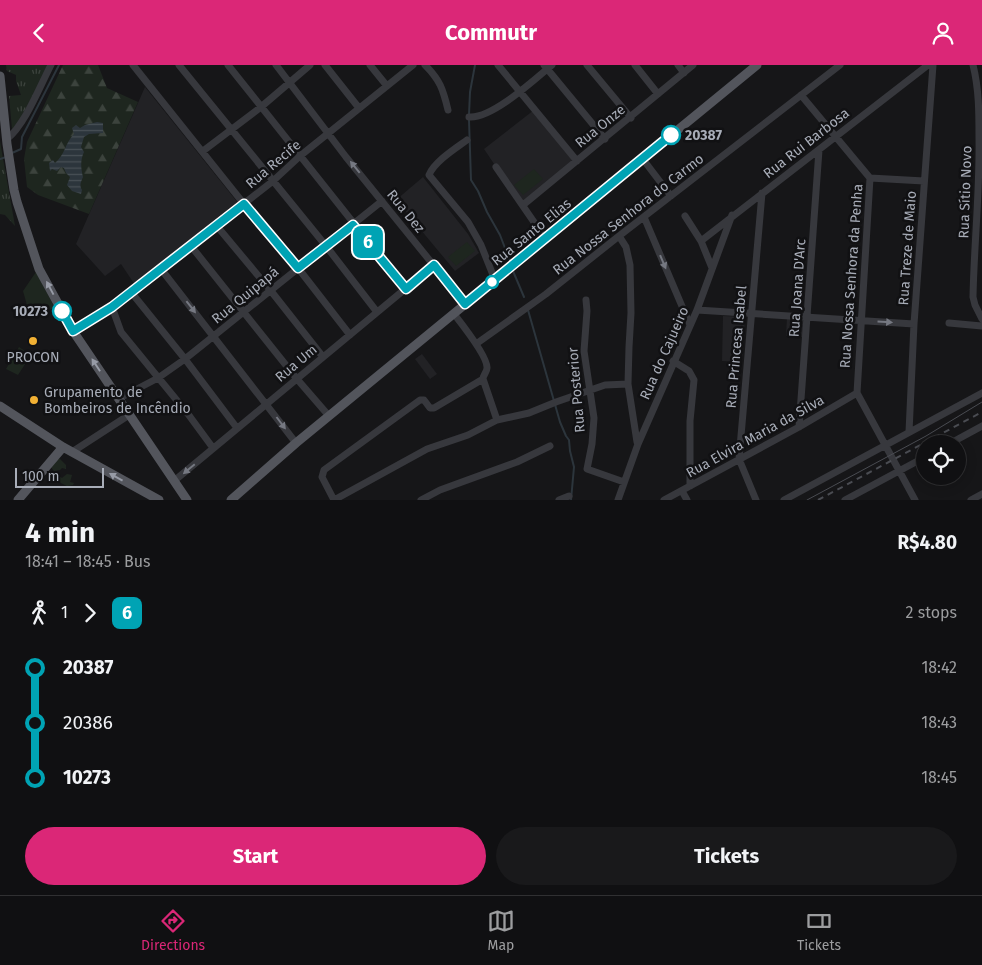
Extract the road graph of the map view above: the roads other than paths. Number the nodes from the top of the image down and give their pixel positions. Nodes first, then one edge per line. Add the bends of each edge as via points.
1 (51, 65) edge
2 (133, 65) edge
3 (179, 65) edge
4 (228, 65) edge
5 (276, 65) edge
6 (310, 65) edge
7 (326, 65) edge
8 (370, 65) edge
9 (413, 65) edge
10 (424, 65) edge
11 (498, 65) edge
12 (587, 65) edge
13 (635, 65) edge
14 (678, 65) edge
15 (693, 65) edge
16 (757, 65) edge
17 (840, 65) edge
18 (928, 65) edge
19 (933, 65) edge
20 (973, 65) edge
21 (548, 66) edge
22 (684, 73) junction
23 (0, 76) edge
24 (289, 83) junction
25 (387, 86) junction
26 (520, 91) junction
27 (658, 94) junction
28 (802, 95) junction
29 (261, 107) junction
30 (360, 109) junction
31 (448, 110) dead end
32 (469, 117) dead end
33 (630, 118) junction
34 (231, 130) junction
35 (329, 133) junction
36 (835, 136) junction
37 (605, 139) junction
38 (467, 140) dead end
39 (7, 141) junction
40 (981, 147) edge
41 (819, 150) junction
42 (203, 151) junction
43 (300, 156) junction
44 (642, 158) junction
45 (577, 161) junction
46 (496, 167) dead end
47 (870, 178) junction
48 (273, 181) junction
49 (924, 181) junction
50 (762, 193) junction
51 (671, 196) junction
52 (382, 201) junction
53 (244, 204) junction
54 (523, 205) junction
55 (980, 205) edge
56 (732, 215) junction
57 (685, 216) dead end
58 (644, 217) junction
59 (216, 225) junction
60 (353, 225) junction
61 (619, 236) junction
62 (545, 238) junction
63 (700, 241) junction
64 (190, 246) junction
65 (326, 246) junction
66 (434, 265) junction
67 (298, 268) junction
68 (712, 268) junction
69 (160, 269) junction
70 (982, 269) edge
71 (974, 273) junction
72 (495, 280) junction
73 (406, 289) junction
74 (271, 291) junction
75 (131, 292) junction
76 (586, 300) dead end
77 (465, 304) junction
78 (112, 307) junction
79 (697, 310) junction
80 (244, 313) junction
81 (377, 313) junction
82 (454, 313) junction
83 (751, 314) junction
84 (808, 318) junction
85 (982, 319) edge
86 (861, 321) junction
87 (949, 323) dead end
88 (914, 324) junction
89 (690, 325) junction
90 (982, 326) edge
91 (73, 331) junction
92 (350, 335) junction
93 (214, 337) junction
94 (476, 344) junction
95 (323, 357) junction
96 (185, 359) junction
97 (673, 361) junction
98 (158, 378) junction
99 (297, 379) junction
100 (483, 379) junction
101 (628, 384) junction
102 (589, 390) junction
103 (857, 393) junction
104 (982, 393) edge
105 (118, 399) junction
106 (267, 404) junction
107 (0, 406) edge
108 (129, 415) junction
109 (329, 416) junction
110 (497, 420) junction
111 (982, 425) edge
112 (799, 427) junction
113 (237, 428) junction
114 (909, 433) junction
115 (965, 435) edge
116 (296, 443) junction
117 (638, 444) junction
118 (885, 445) junction
119 (550, 446) dead end
120 (63, 447) junction
121 (213, 448) junction
122 (72, 452) junction
123 (739, 459) junction
124 (916, 462) edge
125 (899, 472) junction
126 (174, 481) junction
127 (624, 481) junction
128 (690, 486) junction
129 (682, 491) junction
130 (982, 494) edge
131 (569, 496) dead end
132 (18, 500) edge
133 (159, 500) edge
134 (187, 500) edge
135 (231, 500) edge
136 (334, 500) edge
137 (421, 500) edge
138 (559, 500) edge
139 (618, 500) edge
140 (664, 500) edge
141 (687, 500) edge
142 (756, 500) edge
143 (784, 500) edge
144 (845, 500) edge
145 (915, 500) edge
146 (971, 500) edge

1 - 39 street via 21,123
2 - 42 street
3 - 34 street
4 - 29 street
5 - 24 street, Rua Dez
6 - 24 street
7 - 30 street
8 - 25 street
9 - 25 street, Rua Recife
10 - 31 street via 441,84
11 - 26 street
12 - 33 street
13 - 27 street
14 - 22 street
15 - 22 street, Rua Onze
16 - 44 main road, Rua Santo Elias
17 - 28 street, Rua Nossa Senhora do Carmo
18 - 36 street, Rua Rui Barbosa
19 - 49 street, Rua Treze de Maio
20 - 40 street, Rua Sítio Novo
21 - 26 street
21 - 37 street
22 - 27 street, Rua Onze
23 - 39 main road
24 - 29 street
24 - 35 street, Rua Dez
25 - 30 street, Rua Recife
26 - 32 street via 487,114
26 - 45 street
27 - 33 street, Rua Onze
28 - 36 street, Rua Nossa Senhora da Penha
28 - 51 street, Rua Nossa Senhora do Carmo
29 - 34 street
29 - 43 street
30 - 35 street, Rua Recife
33 - 37 street, Rua Onze
34 - 42 street
34 - 48 street
35 - 43 street, Rua Recife
52 -> 35 street, Rua Dez
36 - 41 street, Rua Rui Barbosa
36 - 47 street, Rua Nossa Senhora da Penha
37 - 45 street, Rua Onze
38 - 72 street via 431,170 429,177 468,222
91 -> 39 main road via 36,260 17,202
40 - 55 street, Rua Sítio Novo
41 - 50 street, Rua Rui Barbosa
41 - 84 street, Rua Joana D'Arc
42 - 53 street
43 - 48 street, Rua Recife
43 - 60 street
44 - 51 street
44 - 62 main road, Rua Santo Elias
45 - 54 street, Rua Onze
46 - 54 street
47 - 49 street
47 - 86 street, Rua Nossa Senhora da Penha
48 - 53 street, Rua Recife
48 - 65 street
49 - 88 street, Rua Treze de Maio
50 - 56 street, Rua Rui Barbosa
50 - 83 street, Rua Princesa Isabel
51 - 58 street, Rua Nossa Senhora do Carmo
52 - 60 street, Rua Quipapá
52 - 66 street, Rua Dez
53 - 59 street, Rua Recife
53 - 67 street
54 - 62 street
55 - 71 street, Rua Sítio Novo
56 - 63 street, Rua Rui Barbosa
56 - 68 street, Rua do Cajueiro
57 - 63 street
58 - 61 street, Rua Nossa Senhora do Carmo
58 -> 89 street
59 - 64 street, Rua Recife
59 - 74 street
60 - 65 street, Rua Quipapá
60 - 73 street
61 - 94 street, Rua Nossa Senhora do Carmo
61 - 101 street via 626,247 630,265
62 - 72 main road, Rua Santo Elias
63 - 68 street
64 - 69 street, Rua Recife
64 - 80 street
65 - 67 street, Rua Quipapá
65 - 81 street
66 - 73 street, Rua Um
66 - 77 street, Rua Dez
67 - 74 street, Rua Quipapá
67 - 92 street
68 - 79 street, Rua do Cajueiro
69 - 75 street, Rua Recife
69 -> 93 street
70 - 71 street
71 - 85 street, Rua Sítio Novo via 974,301
72 - 77 main road, Rua Santo Elias
73 - 81 street, Rua Um
74 - 80 street, Rua Quipapá
74 - 95 street
75 - 78 street, Rua Recife
75 - 96 street
76 - 102 street, Rua Posterior via 584,351
77 - 82 main road, Rua Santo Elias
78 - 91 street, Rua Recife
78 - 98 street via 121,332
79 - 83 street
79 - 89 street, Rua do Cajueiro
80 - 93 street, Rua Quipapá
80 - 99 street
81 - 92 street, Rua Um
82 - 94 street
82 - 109 main road, Rua Santo Elias
83 - 84 street
83 - 123 street, Rua Princesa Isabel
84 - 86 street
84 - 112 street, Rua Joana D'Arc
86 -> 88 street
86 - 103 street, Rua Nossa Senhora da Penha
87 - 90 street
88 - 114 street, Rua Treze de Maio
89 - 97 street, Rua do Cajueiro
105 -> 91 main road
92 - 95 street, Rua Um
93 - 96 street, Rua Quipapá
93 - 106 street
94 - 100 street via 487,367
95 - 99 street, Rua Um
96 - 98 street, Rua Quipapá
96 - 113 street
97 - 117 street, Rua do Cajueiro
97 - 128 street via 689,371 694,380
98 - 105 street, Rua Quipapá
98 - 121 street
99 - 106 street, Rua Um
99 - 109 street
100 - 110 street
100 - 136 street via 434,408 420,400 324,470 322,477
101 - 102 street via 605,385
101 - 117 street
102 - 110 street via 529,413
102 - 127 street, Rua Posterior via 594,432 587,469
103 - 112 street, Rua Elvira Maria da Silva
103 - 118 street
104 - 114 street
105 - 108 main road
106 - 113 street, Rua Um
106 -> 116 street
107 - 120 main road
108 - 122 street
108 - 126 main road
109 - 116 main road, Rua Santo Elias
110 - 136 street via 468,435 427,449
111 - 115 street
112 - 123 street, Rua Elvira Maria da Silva
113 - 121 street, Rua Um
114 - 118 street
116 - 135 main road, Rua Santo Elias
117 - 127 street, Rua do Cajueiro
118 - 125 street
118 - 143 street
119 - 137 street
120 - 122 main road
120 - 132 main road
121 -> 126 street, Rua Um
133 -> 122 main road
123 - 128 street, Rua Elvira Maria da Silva
123 - 142 street, Rua Princesa Isabel
124 - 125 street
125 - 144 street
125 - 145 street
126 - 134 main road
127 - 139 street, Rua do Cajueiro
128 - 129 street, Rua Elvira Maria da Silva
129 - 140 street, Rua Elvira Maria da Silva
129 - 141 street
130 - 146 street
131 - 138 street

